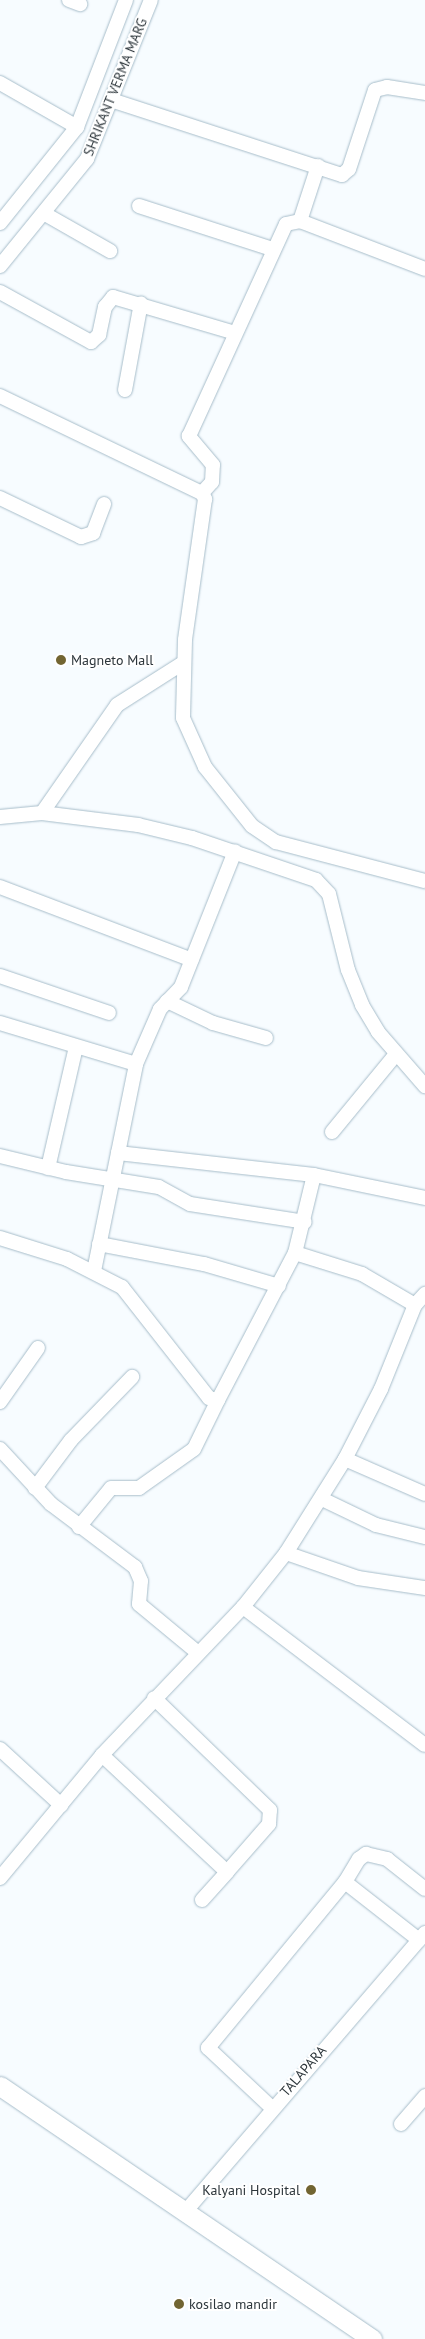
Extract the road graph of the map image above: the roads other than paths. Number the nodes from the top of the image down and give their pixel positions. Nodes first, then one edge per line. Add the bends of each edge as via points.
1 (126, 0) edge
2 (151, 0) edge
3 (0, 83) edge
4 (425, 93) edge
5 (111, 100) junction
6 (77, 127) junction
7 (318, 166) junction
8 (139, 206) dead end
9 (45, 214) junction
10 (300, 221) junction
11 (0, 223) edge
12 (272, 249) junction
13 (110, 251) dead end
14 (0, 266) edge
15 (425, 268) edge
16 (0, 292) edge
17 (140, 303) junction
18 (235, 333) junction
19 (125, 390) dead end
20 (0, 396) edge
21 (202, 493) junction
22 (0, 498) edge
23 (104, 504) dead end
24 (183, 662) junction
25 (42, 813) junction
26 (0, 817) edge
27 (235, 851) junction
28 (425, 880) edge
29 (0, 887) edge
30 (192, 960) junction
31 (0, 976) edge
32 (167, 1001) junction
33 (109, 1013) dead end
34 (0, 1023) edge
35 (266, 1038) dead end
36 (76, 1047) junction
37 (396, 1054) junction
38 (136, 1064) junction
39 (425, 1086) edge
40 (332, 1132) dead end
41 (118, 1152) junction
42 (0, 1156) edge
43 (48, 1168) junction
44 (314, 1175) junction
45 (111, 1180) junction
46 (425, 1198) edge
47 (305, 1222) junction
48 (0, 1238) edge
49 (99, 1244) junction
50 (294, 1253) junction
51 (94, 1271) junction
52 (280, 1286) junction
53 (425, 1294) edge
54 (415, 1305) junction
55 (38, 1348) dead end
56 (132, 1377) dead end
57 (218, 1400) junction
58 (0, 1402) edge
59 (0, 1449) edge
60 (345, 1459) junction
61 (35, 1488) junction
62 (425, 1494) edge
63 (322, 1499) junction
64 (79, 1528) junction
65 (425, 1537) edge
66 (286, 1553) junction
67 (425, 1588) edge
68 (244, 1607) junction
69 (198, 1653) junction
70 (154, 1698) junction
71 (425, 1745) edge
72 (0, 1749) edge
73 (102, 1755) junction
74 (61, 1805) junction
75 (227, 1872) junction
76 (0, 1878) edge
77 (345, 1882) junction
78 (425, 1889) edge
79 (202, 1900) dead end
80 (422, 1936) edge
81 (0, 2086) edge
82 (425, 2096) edge
83 (0, 2100) edge
84 (272, 2108) junction
85 (401, 2124) dead end
86 (185, 2212) junction
87 (350, 2339) edge
88 (372, 2339) edge

1 - 6 street, SHRIKANT VERMA MARG
2 - 5 street, SHRIKANT VERMA MARG
3 - 6 street
4 - 7 street via 380,87 346,174
5 - 7 street
5 - 9 street, SHRIKANT VERMA MARG via 87,159
6 - 11 street, SHRIKANT VERMA MARG
7 - 10 street
8 - 12 street
9 - 13 street
9 - 14 street, SHRIKANT VERMA MARG
10 - 12 street via 286,224
10 - 15 street
12 - 18 street
16 - 17 street via 91,342 99,336 108,301 118,297
17 - 18 street
17 - 19 street
18 - 21 street via 189,436 213,465 212,482
20 - 21 street
21 - 24 street via 205,512
22 - 23 street via 81,537 93,533
24 - 25 street via 117,705
24 - 28 street via 183,718 191,739 205,767 252,826 276,842
25 - 26 street
25 - 27 street via 138,825
27 - 30 street
27 - 37 street via 292,870 324,886 362,1005
29 - 30 street
30 - 32 street via 181,987
31 - 33 street
32 - 35 street via 213,1024
32 - 38 street
34 - 36 street
36 - 38 street
36 - 43 street
37 - 39 street
37 - 40 street
38 - 41 street
41 - 44 street
41 - 45 street
42 - 43 street
43 - 45 street
44 - 46 street
44 - 47 street
45 - 47 street via 159,1187 190,1204
45 - 49 street
47 - 50 street
48 - 51 street
49 - 51 street
49 - 52 street via 204,1264
50 - 52 street
50 - 54 street via 362,1274
51 - 57 street via 137,1301 209,1398
52 - 57 street
53 - 54 street
54 - 60 street via 381,1389
55 - 58 street
56 - 61 street via 71,1440
57 - 64 street via 194,1449 139,1488 111,1488
59 - 61 street
60 - 62 street
60 - 63 street
61 - 64 street
63 - 65 street via 376,1525
63 - 66 street
64 - 69 street via 135,1567 141,1580 139,1604
66 - 67 street via 358,1578
66 - 68 street
68 - 69 street
68 - 71 street
69 - 70 street
70 - 73 street
70 - 75 street via 270,1810 269,1824
72 - 74 street
73 - 74 street
73 - 75 street
74 - 76 street
75 - 79 street
77 - 78 street via 359,1858 375,1855
77 - 80 street
77 - 84 street via 208,2048
80 - 84 street, TALAPARA
81 - 86 main road
82 - 85 street
83 - 87 main road
84 - 86 street, TALAPARA
86 - 88 main road

